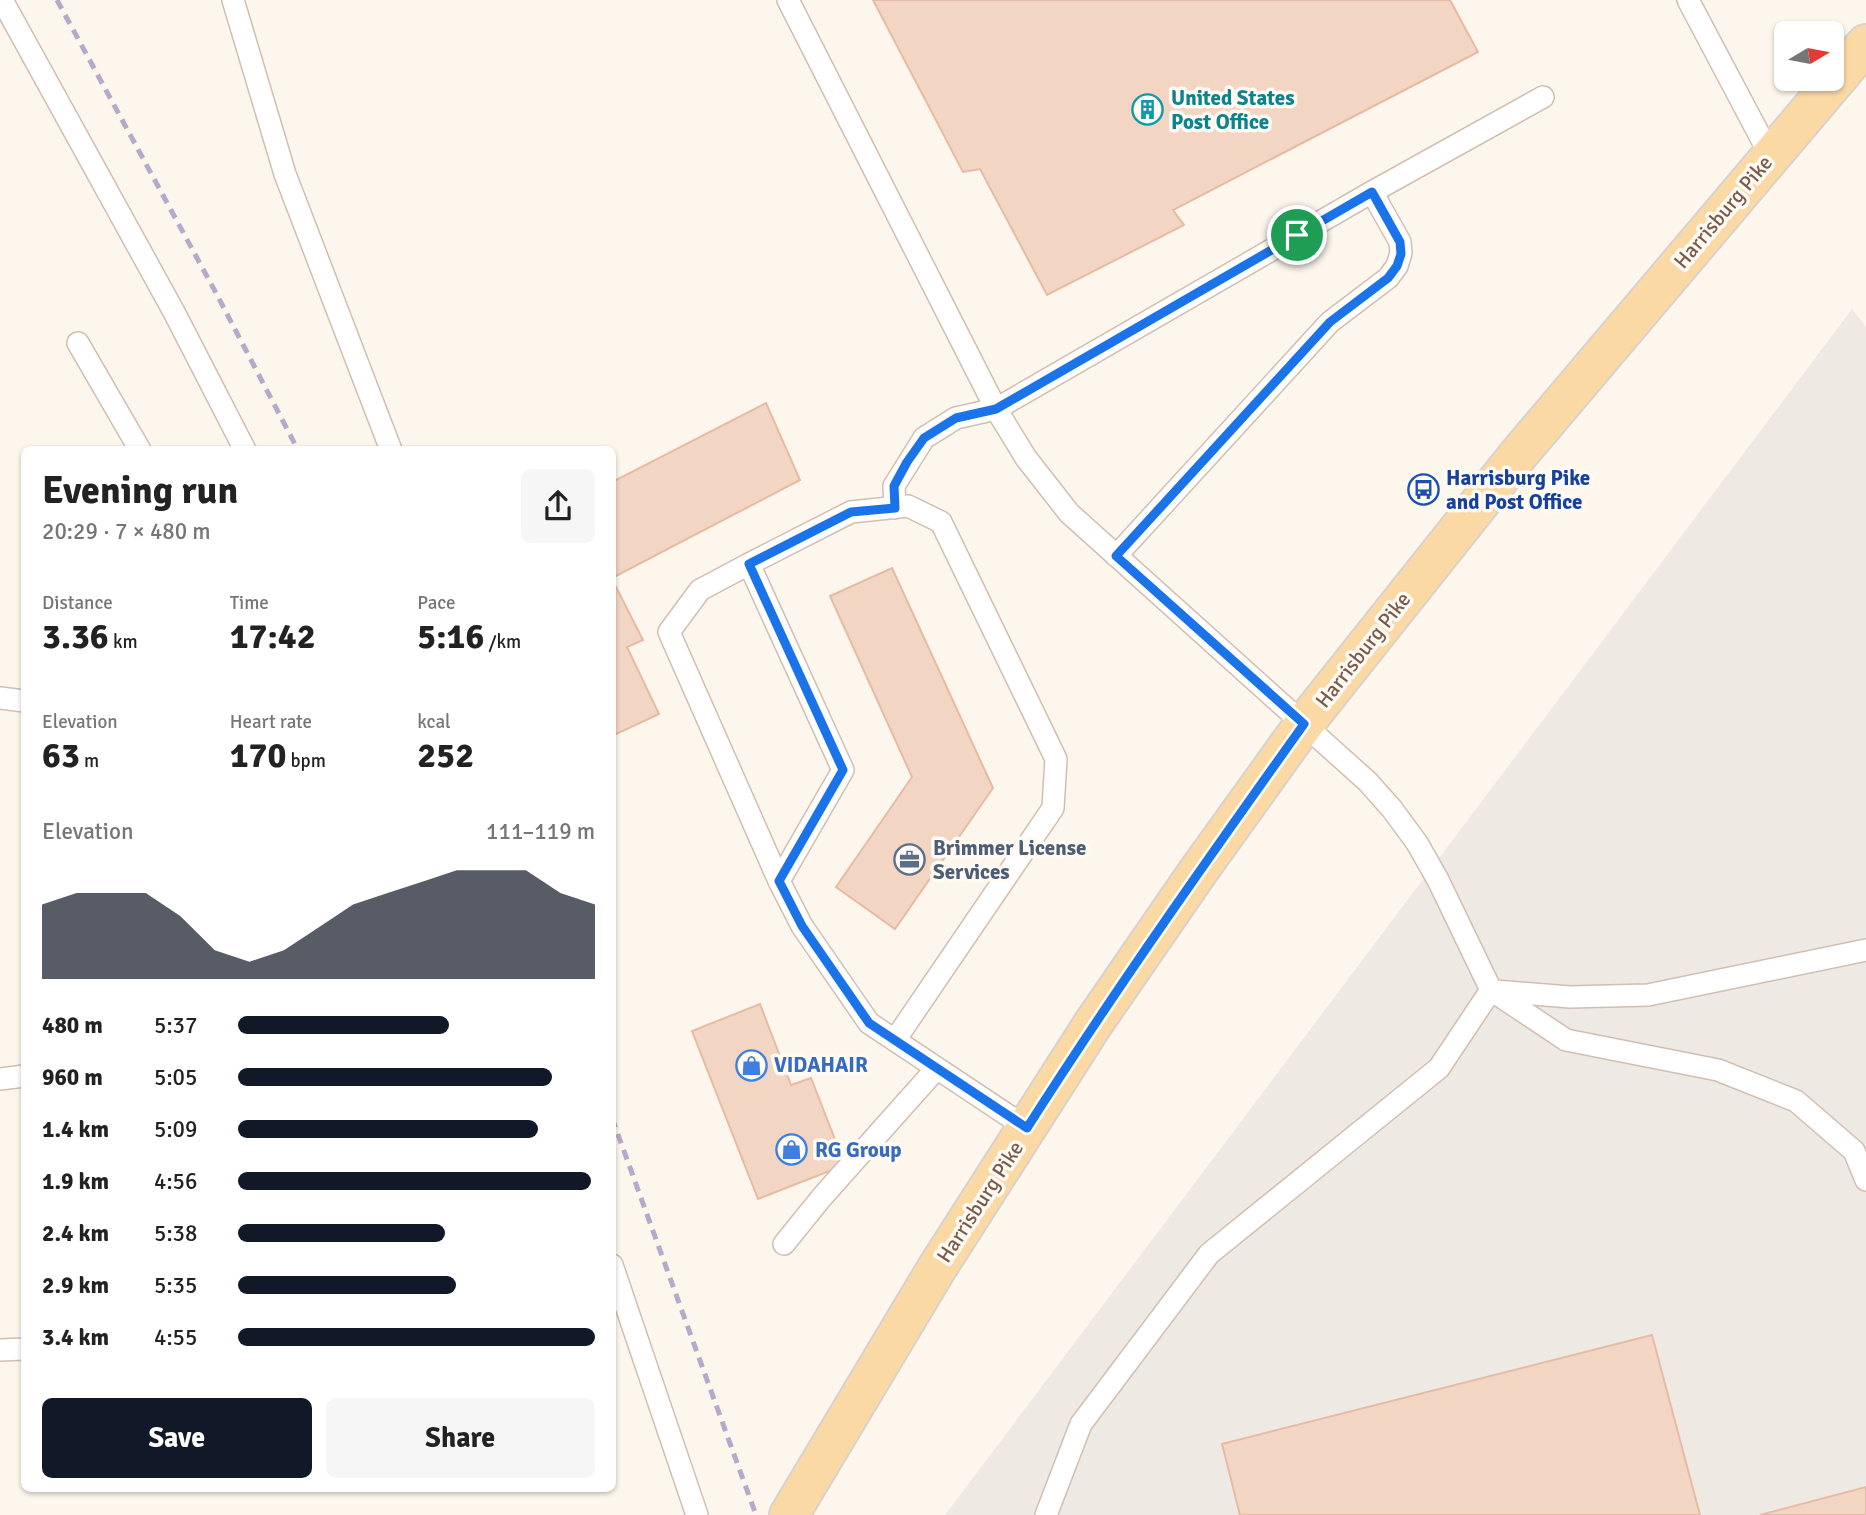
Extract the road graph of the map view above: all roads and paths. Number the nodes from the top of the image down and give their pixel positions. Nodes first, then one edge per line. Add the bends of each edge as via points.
1 (2, 0) edge
2 (233, 0) edge
3 (788, 0) edge
4 (1688, 0) edge
5 (1866, 44) edge
6 (1543, 97) dead end
7 (1770, 155) junction
8 (1372, 192) junction
9 (78, 344) dead end
10 (996, 409) junction
11 (138, 446) edge
12 (242, 446) edge
13 (389, 446) edge
14 (895, 508) junction
15 (1116, 556) junction
16 (749, 564) junction
17 (0, 698) edge
18 (21, 701) edge
19 (1304, 724) junction
20 (779, 881) junction
21 (1866, 950) edge
22 (1491, 990) junction
23 (895, 1040) junction
24 (937, 1068) junction
25 (21, 1076) edge
26 (0, 1079) edge
27 (1027, 1128) junction
28 (1866, 1180) edge
29 (784, 1244) dead end
30 (616, 1277) edge
31 (21, 1349) edge
32 (0, 1350) edge
33 (697, 1515) edge
34 (789, 1515) edge
35 (1046, 1515) edge

1 - 12 lane via 174,312
2 - 13 lane via 285,174
3 - 10 lane
4 - 7 lane
5 - 7 main road, Harrisburg Pike
6 - 8 lane
7 - 19 main road, Harrisburg Pike via 1518,455
8 - 10 lane
8 - 15 lane via 1400,242 1397,266 1330,322
9 - 11 lane
10 - 14 lane via 956,418 924,438 894,486
10 - 15 lane via 1046,486
14 - 16 lane via 851,512
14 - 23 lane via 908,506 941,522 1056,759 1053,808
15 - 19 lane
16 - 20 lane via 843,770
16 - 20 lane via 700,590 669,632
17 - 18 lane
19 - 22 lane via 1368,782 1417,844
19 - 27 main road, Harrisburg Pike via 1197,873
20 - 23 lane via 802,926 869,1023
21 - 22 lane via 1648,995 1570,997
22 - 28 lane via 1566,1040 1718,1070 1796,1101 1854,1151
22 - 35 lane via 1439,1068 1209,1254 1081,1424
23 - 24 lane
24 - 27 lane
24 - 29 lane
25 - 26 lane
27 - 34 main road, Harrisburg Pike
30 - 33 lane
31 - 32 lane

